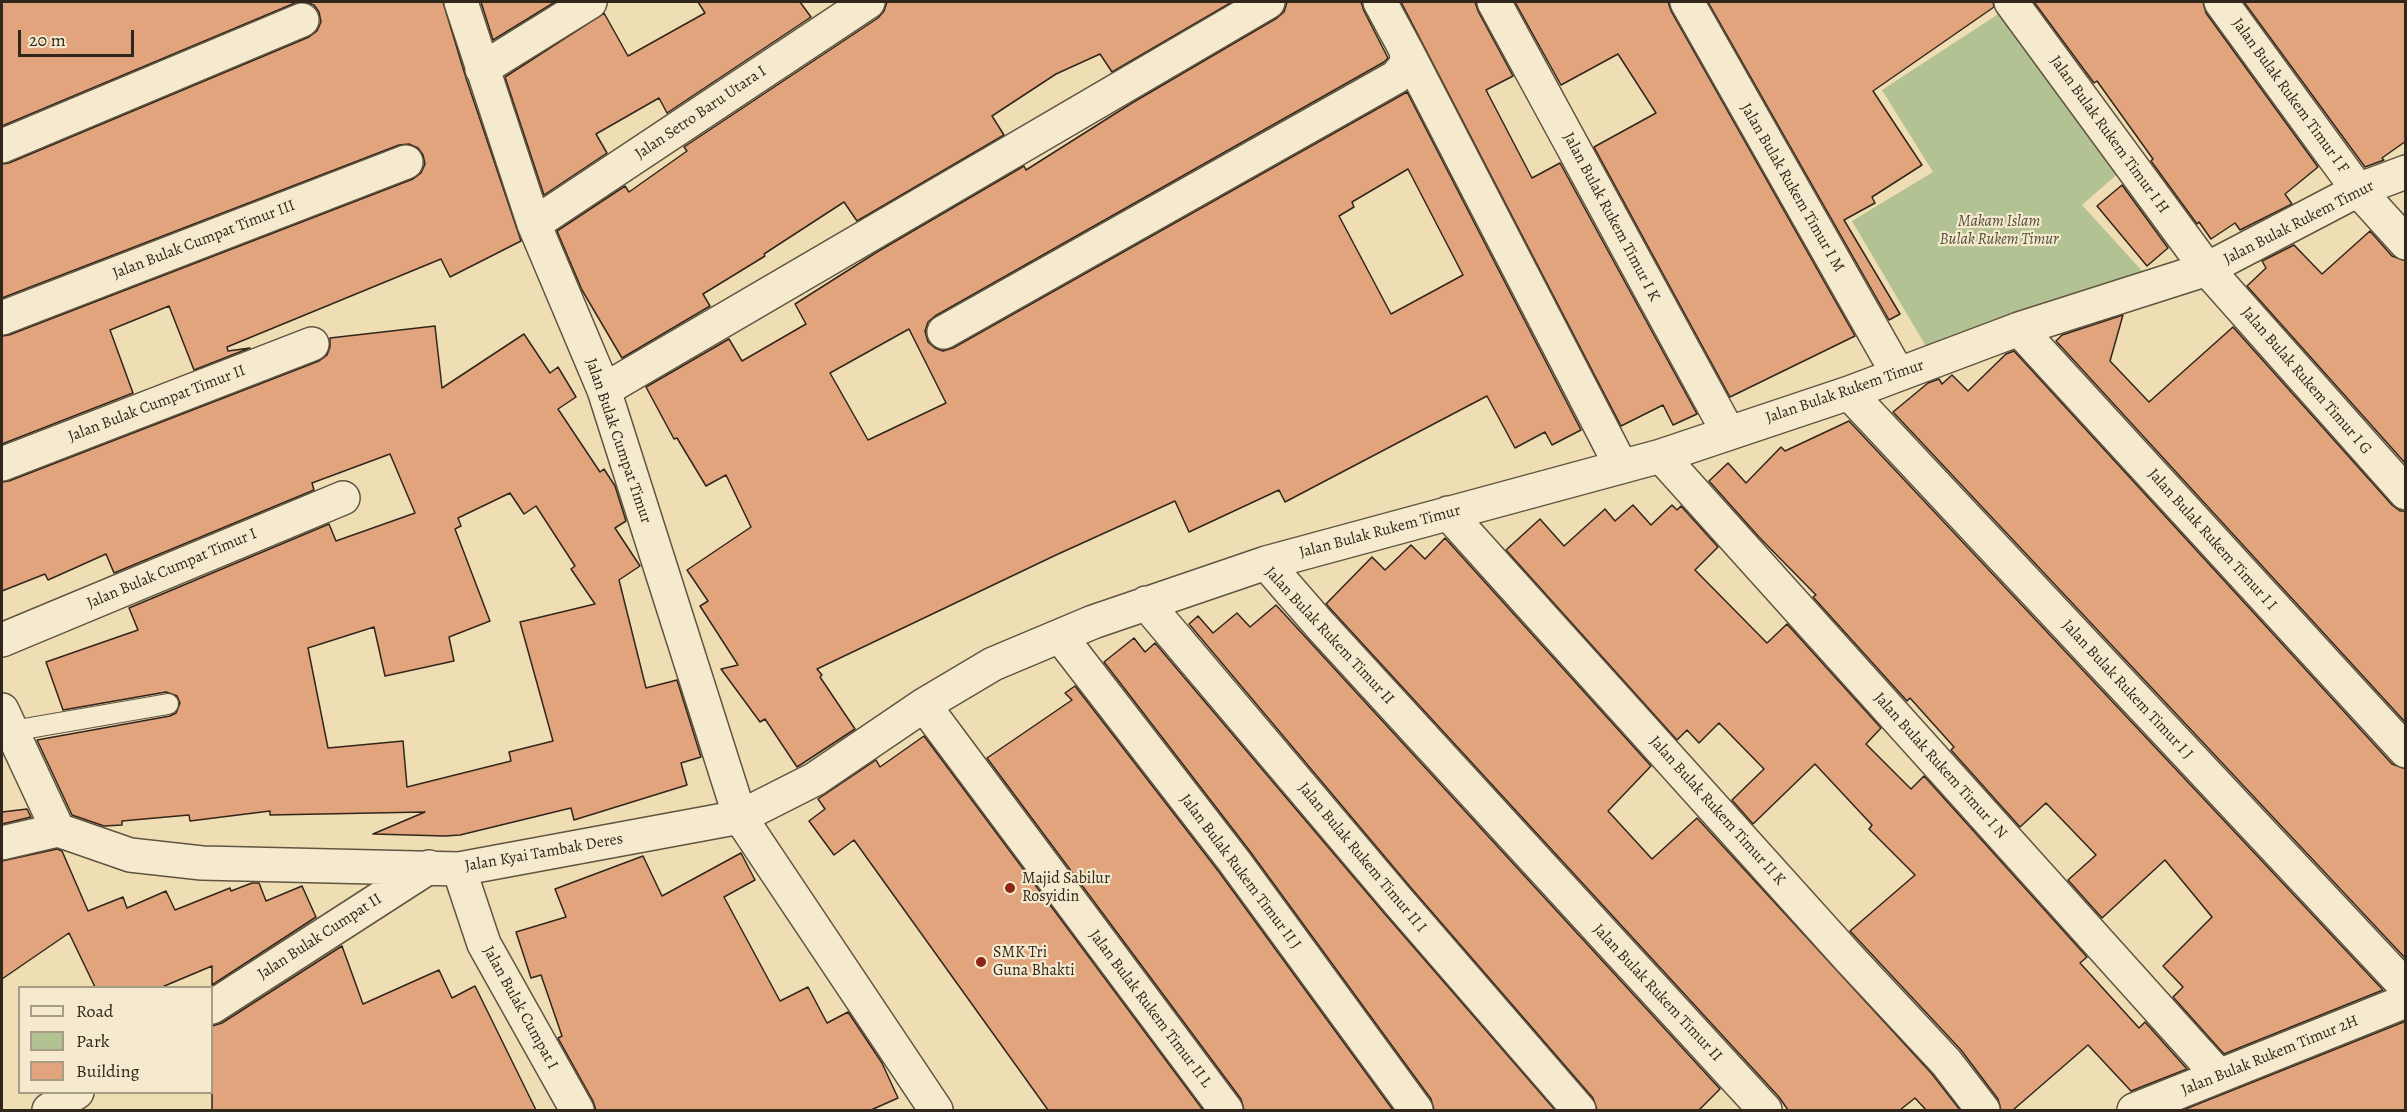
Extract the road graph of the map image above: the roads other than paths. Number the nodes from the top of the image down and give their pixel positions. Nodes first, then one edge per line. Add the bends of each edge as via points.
1 (461, 2) edge
2 (590, 2) edge
3 (868, 2) edge
4 (1268, 2) edge
5 (1380, 2) edge
6 (1494, 2) edge
7 (1687, 2) edge
8 (2011, 2) edge
9 (2222, 2) edge
10 (302, 20) dead end
11 (1407, 52) junction
12 (482, 69) junction
13 (2, 146) edge
14 (406, 162) dead end
15 (2406, 172) edge
16 (2358, 190) junction
17 (534, 224) junction
18 (2406, 243) edge
19 (2207, 270) junction
20 (2, 318) edge
21 (2019, 329) junction
22 (944, 332) dead end
23 (312, 344) dead end
24 (1898, 375) junction
25 (604, 390) junction
26 (1849, 393) junction
27 (1728, 432) junction
28 (1661, 456) junction
29 (2, 464) edge
30 (1622, 466) junction
31 (2406, 494) edge
32 (343, 498) dead end
33 (1448, 513) junction
34 (1266, 563) junction
35 (1146, 603) junction
36 (1060, 636) junction
37 (2, 640) edge
38 (168, 704) dead end
39 (924, 705) junction
40 (7, 721) edge
41 (2406, 751) edge
42 (740, 817) junction
43 (58, 830) junction
44 (2, 843) edge
45 (444, 868) junction
46 (2406, 987) edge
47 (2406, 1001) edge
48 (213, 1006) edge
49 (2219, 1076) junction
50 (74, 1094) edge
51 (932, 1109) edge
52 (49, 1110) edge
53 (577, 1110) edge
54 (1226, 1110) edge
55 (1416, 1110) edge
56 (1579, 1110) edge
57 (1765, 1110) edge
58 (1983, 1110) edge
59 (2134, 1110) edge

1 - 12 street, Jalan Bulak Cumpat Timur
2 - 12 street
3 - 17 street, Jalan Setro Baru Utara I
4 - 25 street
5 - 11 street
6 - 27 street, Jalan Bulak Rukem Timur I K
7 - 24 street, Jalan Bulak Rukem Timur I M
8 - 19 street, Jalan Bulak Rukem Timur I H
9 - 16 street, Jalan Bulak Rukem Timur I F
10 - 13 street
11 - 22 street via 1406,65 1396,77
11 - 30 street
12 - 17 street, Jalan Bulak Cumpat Timur
14 - 20 street, Jalan Bulak Cumpat Timur III
15 - 16 street, Jalan Bulak Rukem Timur
16 - 18 street, Jalan Bulak Rukem Timur I F
16 - 19 street, Jalan Bulak Rukem Timur
17 - 25 street, Jalan Bulak Cumpat Timur
19 - 21 street, Jalan Bulak Rukem Timur
19 - 31 street, Jalan Bulak Rukem Timur I G
21 - 24 street, Jalan Bulak Rukem Timur
21 - 41 street, Jalan Bulak Rukem Timur I I
23 - 29 street, Jalan Bulak Cumpat Timur II
24 - 26 street, Jalan Bulak Rukem Timur
25 - 42 street, Jalan Bulak Cumpat Timur
26 - 27 street, Jalan Bulak Rukem Timur
26 - 46 street, Jalan Bulak Rukem Timur I J
27 - 28 street, Jalan Bulak Rukem Timur
28 - 30 street, Jalan Bulak Rukem Timur
28 - 49 street, Jalan Bulak Rukem Timur I N
30 - 33 street, Jalan Bulak Rukem Timur
32 - 37 street, Jalan Bulak Cumpat Timur I
33 - 34 street, Jalan Bulak Rukem Timur
33 - 58 street, Jalan Bulak Rukem Timur II K via 1947,1062
34 - 35 street, Jalan Bulak Rukem Timur II
34 - 57 street, Jalan Bulak Rukem Timur II
35 - 36 street, Jalan Bulak Rukem Timur II
35 - 56 street, Jalan Bulak Rukem Timur II I
36 - 39 street, Jalan Bulak Rukem Timur II via 993,664
36 - 55 street, Jalan Bulak Rukem Timur II J via 1234,861
38 - 40 lane
39 - 42 street, Jalan Bulak Rukem Timur II via 815,779
39 - 54 street, Jalan Bulak Rukem Timur II L
40 - 43 street
42 - 45 street, Jalan Kyai Tambak Deres
42 - 51 street
43 - 44 street
43 - 45 street, Jalan Kyai Tambak Deres via 130,855 202,863
45 - 48 street, Jalan Bulak Cumpat II
45 - 53 street, Jalan Bulak Cumpat I
47 - 49 street, Jalan Bulak Rukem Timur 2H
49 - 59 street, Jalan Bulak Rukem Timur 2H
50 - 52 street

